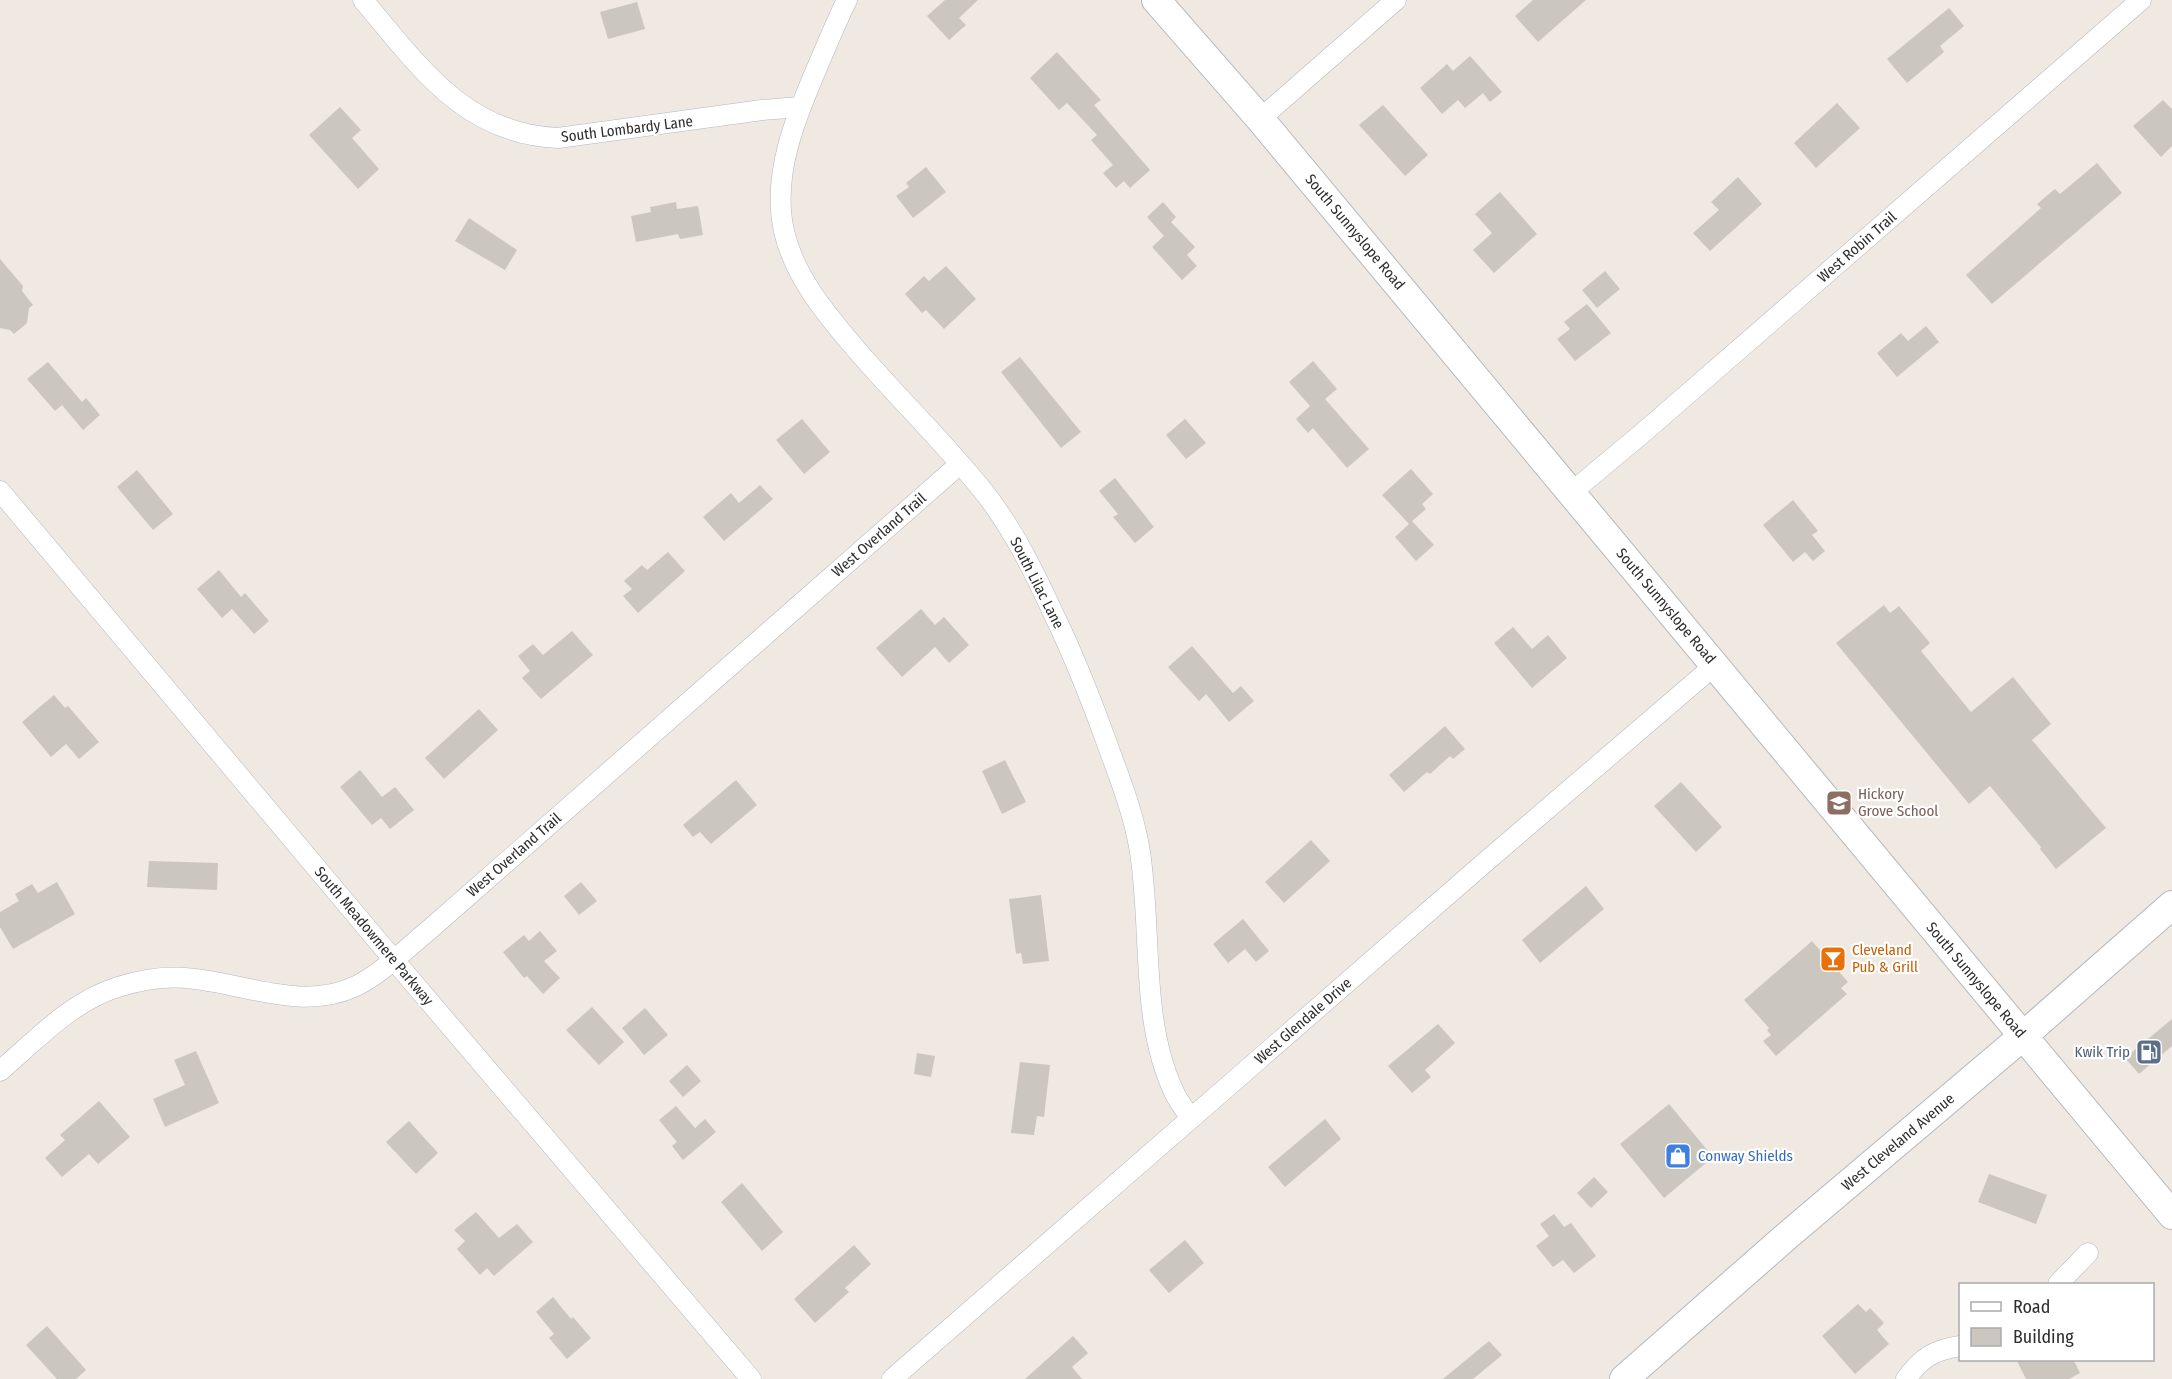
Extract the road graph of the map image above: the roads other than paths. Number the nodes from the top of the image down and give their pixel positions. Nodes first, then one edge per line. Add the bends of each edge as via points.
1 (363, 0) edge
2 (848, 0) edge
3 (1156, 0) edge
4 (1396, 0) edge
5 (2141, 0) edge
6 (800, 107) junction
7 (1260, 119) junction
8 (960, 464) junction
9 (0, 491) edge
10 (1572, 492) junction
11 (1715, 665) junction
12 (2172, 905) edge
13 (393, 959) junction
14 (2023, 1036) junction
15 (0, 1071) edge
16 (1191, 1118) junction
17 (2172, 1215) edge
18 (2088, 1253) dead end
19 (2059, 1283) edge
20 (1959, 1346) edge
21 (751, 1379) edge
22 (892, 1379) edge
23 (1624, 1379) edge
24 (1906, 1379) edge

1 - 6 street, South Lombardy Lane via 455,101 512,132 558,138
2 - 6 street, South Lilac Lane
3 - 7 street, South Sunnyslope Road
4 - 7 street
5 - 10 street, West Robin Trail
6 - 8 street, South Lilac Lane via 787,149 780,195 791,255 830,318
7 - 10 street, South Sunnyslope Road
8 - 13 street, West Overland Trail
8 - 16 street, South Lilac Lane via 997,509 1030,565 1085,685 1130,803 1144,877 1159,1052 1175,1095
9 - 13 street, South Meadowmere Parkway
10 - 11 street, South Sunnyslope Road
11 - 14 street, South Sunnyslope Road
11 - 16 street, West Glendale Drive
12 - 14 street, West Cleveland Avenue
13 - 15 street, West Overland Trail via 355,986 321,996 301,997 194,978 164,977 117,987 80,1005
13 - 21 street, South Meadowmere Parkway
14 - 17 street, South Sunnyslope Road
14 - 23 street, West Cleveland Avenue
16 - 22 street, West Glendale Drive
18 - 19 street
20 - 24 street via 1926,1357

